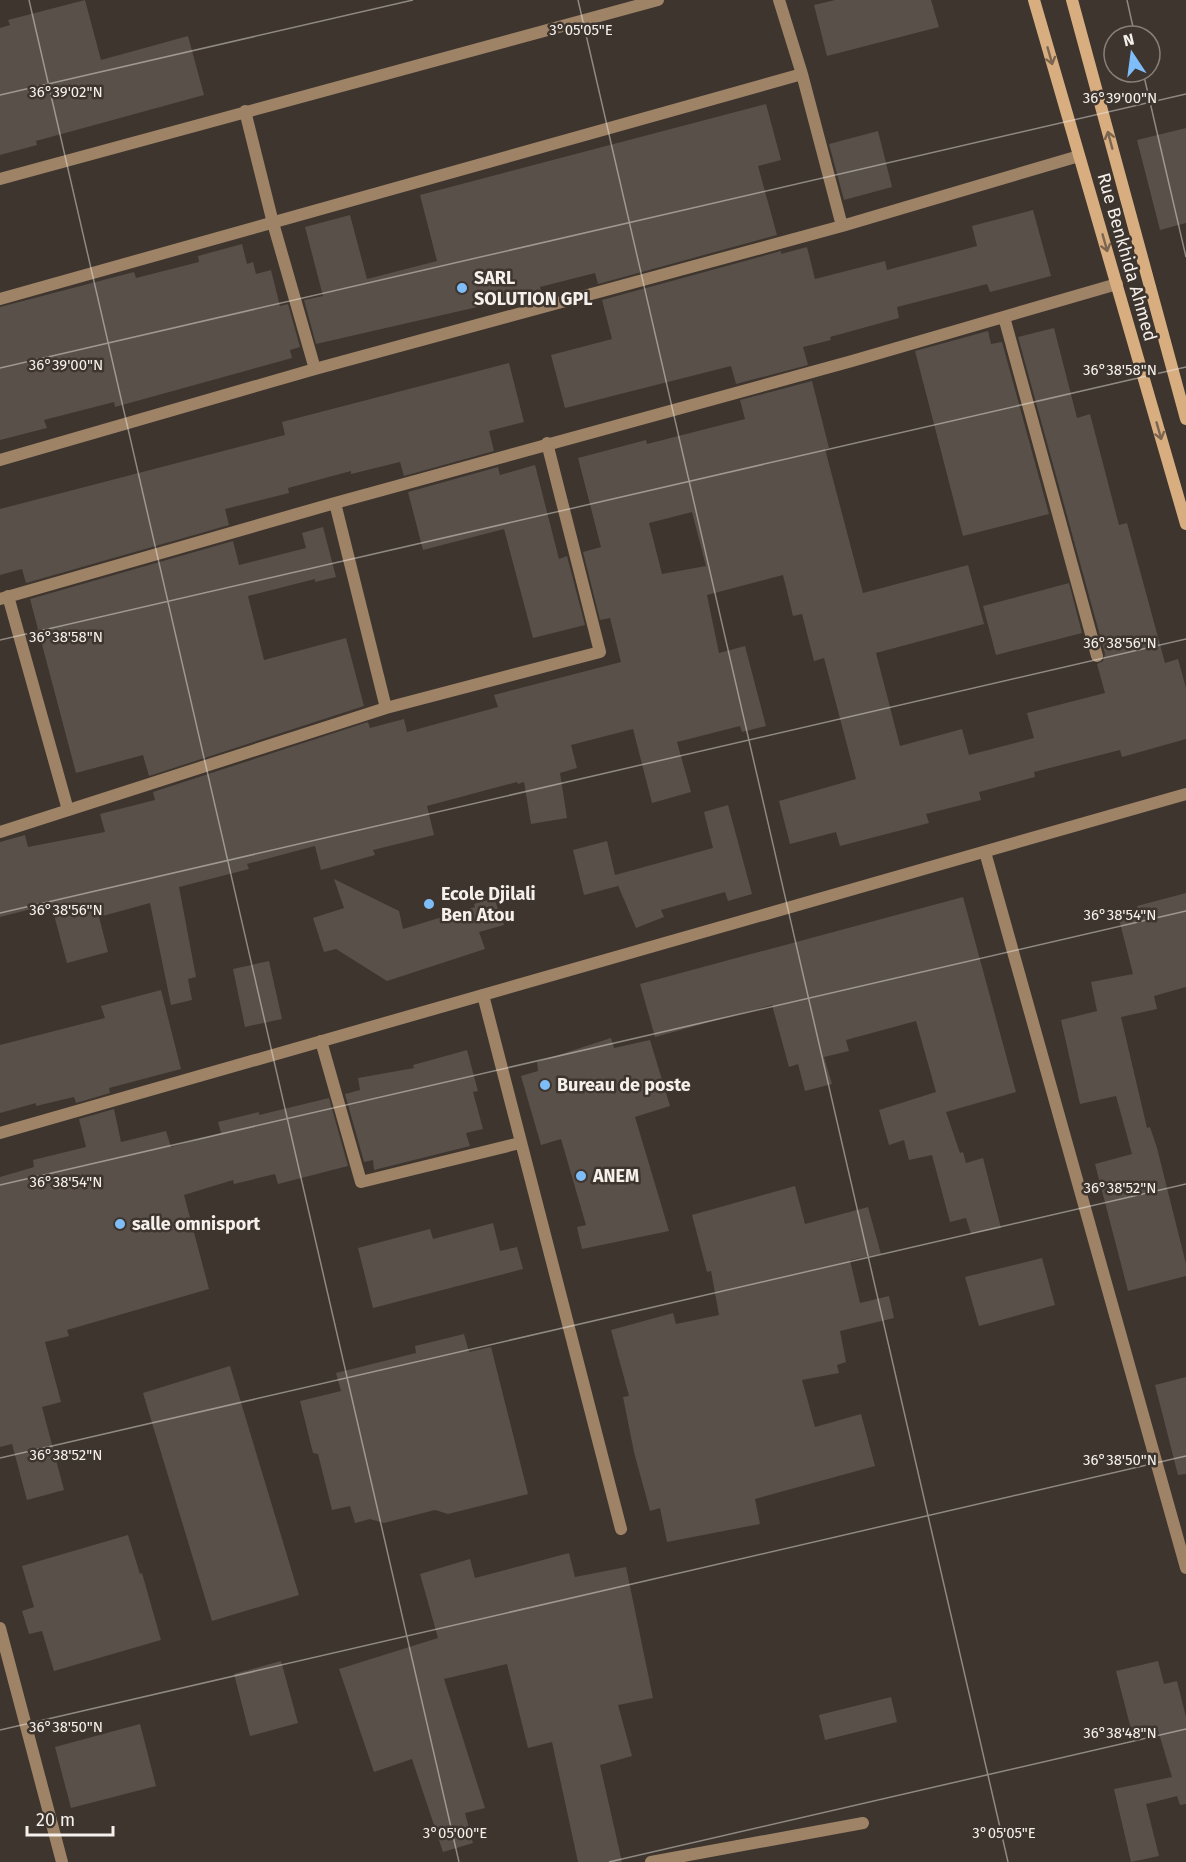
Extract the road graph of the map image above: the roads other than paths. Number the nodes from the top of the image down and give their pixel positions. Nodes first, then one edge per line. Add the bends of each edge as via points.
1 (658, 0) edge
2 (779, 0) edge
3 (1034, 0) edge
4 (1072, 0) edge
5 (620, 5) edge
6 (802, 74) junction
7 (245, 111) junction
8 (1079, 156) junction
9 (0, 179) edge
10 (273, 223) junction
11 (842, 226) junction
12 (1117, 284) junction
13 (0, 299) edge
14 (1004, 317) junction
15 (315, 369) junction
16 (1186, 420) edge
17 (547, 443) junction
18 (0, 460) edge
19 (334, 502) junction
20 (1186, 525) edge
21 (4, 598) edge
22 (1097, 656) dead end
23 (386, 708) junction
24 (1186, 794) edge
25 (68, 810) junction
26 (0, 832) edge
27 (985, 852) junction
28 (483, 995) junction
29 (321, 1041) junction
30 (0, 1133) edge
31 (520, 1143) junction
32 (621, 1528) dead end
33 (1186, 1568) edge
34 (0, 1628) edge
35 (863, 1823) dead end
36 (62, 1862) edge
37 (651, 1862) edge

1 - 5 street
2 - 6 street
3 -> 8 main road, Rue Benkhida Ahmed
16 -> 4 main road
5 - 7 street
6 - 10 street
6 - 11 street
7 - 9 street
7 - 10 street
8 - 11 street
8 -> 12 main road, Rue Benkhida Ahmed
10 - 13 street
10 - 15 street
11 - 15 street
12 - 14 street
12 -> 20 main road, Rue Benkhida Ahmed
14 - 17 street
14 - 22 street
15 - 18 street
17 - 19 street
17 - 23 street via 600,652
19 - 21 street
19 - 23 street
21 - 25 street
23 - 25 street
24 - 27 street
25 - 26 street
27 - 28 street
27 - 33 street
28 - 29 street
28 - 31 street
29 - 30 street
29 - 31 street via 361,1182
31 - 32 street
34 - 36 street
35 - 37 street

